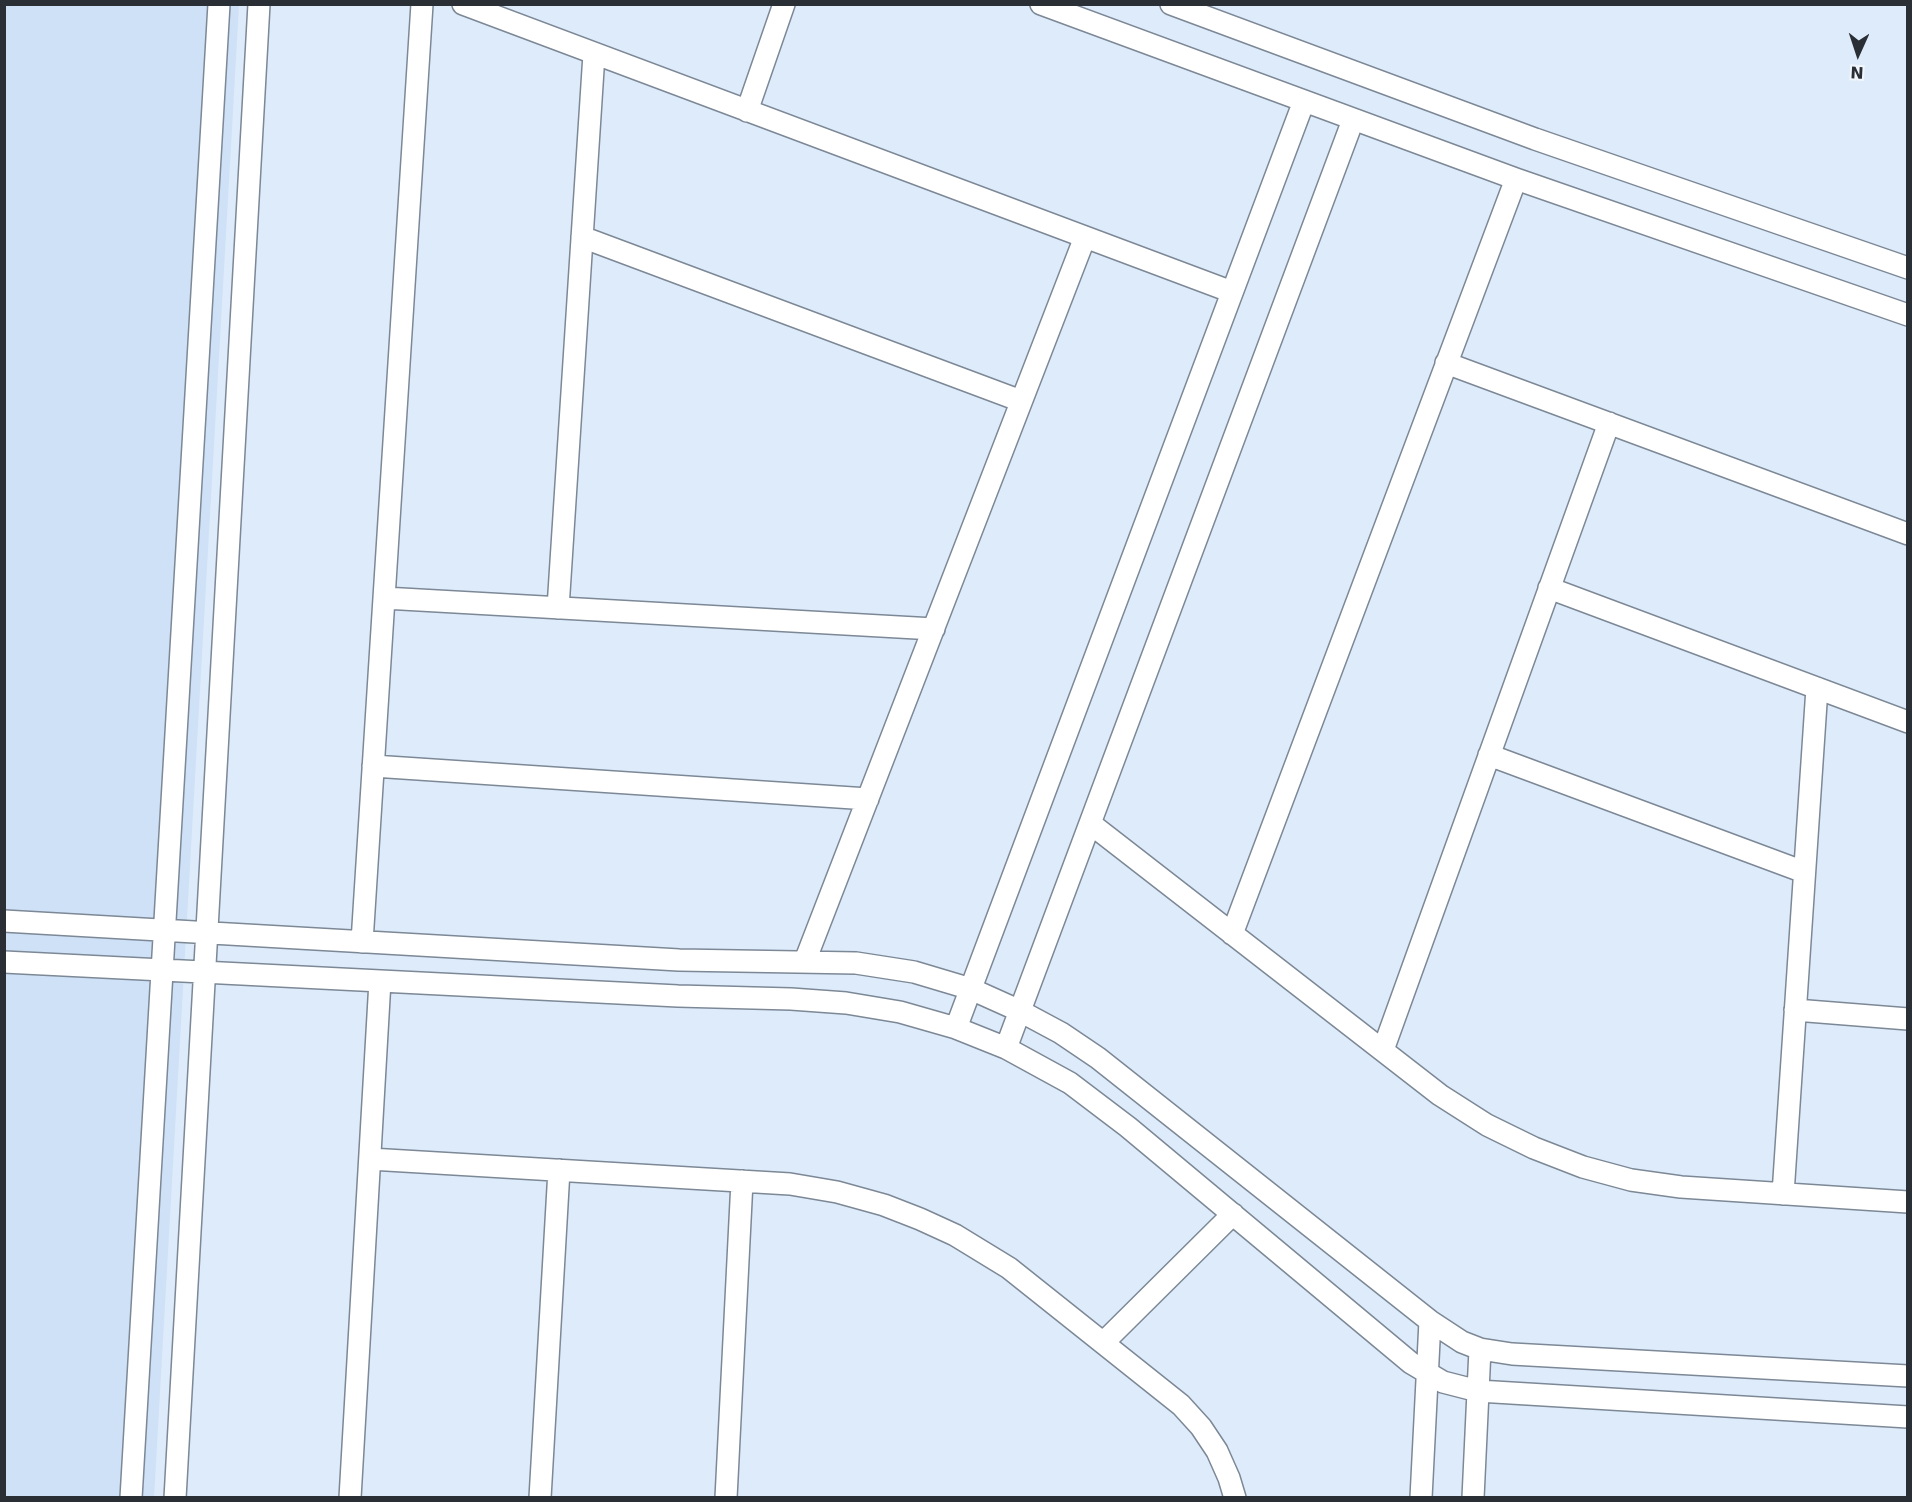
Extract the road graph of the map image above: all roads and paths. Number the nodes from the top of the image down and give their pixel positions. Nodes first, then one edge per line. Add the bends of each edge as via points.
1 (219, 4) edge
2 (259, 4) edge
3 (422, 4) edge
4 (463, 4) edge
5 (784, 4) edge
6 (1041, 4) edge
7 (1171, 4) edge
8 (594, 54) junction
9 (1304, 101) junction
10 (747, 111) junction
11 (1353, 120) junction
12 (1516, 179) junction
13 (582, 237) junction
14 (1085, 237) junction
15 (1908, 268) edge
16 (1233, 292) junction
17 (1908, 315) edge
18 (1446, 363) junction
19 (1021, 401) junction
20 (1609, 423) junction
21 (1908, 534) edge
22 (1549, 588) junction
23 (384, 598) junction
24 (558, 608) junction
25 (934, 629) junction
26 (1817, 688) junction
27 (1908, 722) edge
28 (1489, 755) junction
29 (373, 766) junction
30 (868, 799) junction
31 (1091, 824) junction
32 (1804, 872) junction
33 (4, 921) edge
34 (164, 931) junction
35 (207, 933) junction
36 (1232, 934) junction
37 (362, 942) junction
38 (805, 961) junction
39 (4, 962) edge
40 (162, 970) junction
41 (205, 972) junction
42 (380, 981) junction
43 (971, 989) junction
44 (1795, 1010) junction
45 (1020, 1011) junction
46 (1908, 1019) edge
47 (956, 1028) junction
48 (1006, 1048) junction
49 (1383, 1050) junction
50 (370, 1159) junction
51 (559, 1170) junction
52 (742, 1181) junction
53 (1782, 1194) junction
54 (1908, 1202) edge
55 (1233, 1215) junction
56 (1430, 1321) junction
57 (1103, 1343) junction
58 (1480, 1349) junction
59 (1427, 1374) junction
60 (1908, 1376) edge
61 (1478, 1391) junction
62 (1908, 1417) edge
63 (130, 1497) edge
64 (175, 1497) edge
65 (350, 1497) edge
66 (540, 1497) edge
67 (726, 1497) edge
68 (1235, 1497) edge
69 (1421, 1497) edge
70 (1473, 1497) edge

1 - 34 street
2 - 35 street
3 - 23 street
4 - 8 street
5 - 10 street
6 - 9 street
7 - 15 street via 1535,139
8 - 10 street
8 - 13 street
9 - 11 street
9 - 16 street
10 - 14 street
11 - 12 street
11 - 31 street
12 - 17 street
12 - 18 street
13 - 19 street
13 - 24 street
14 - 16 street
14 - 19 street
16 - 43 street
18 - 20 street
18 - 36 street
19 - 25 street
20 - 21 street
20 - 22 street
22 - 26 street
22 - 28 street
23 - 24 street
23 - 29 street
24 - 25 street
25 - 30 street
26 - 27 street
26 - 32 street
28 - 32 street
28 - 49 street
29 - 30 street
29 - 37 street
30 - 38 street
31 - 36 street
31 - 45 street
32 - 44 street
33 - 34 street
34 - 35 street
34 - 40 street
35 - 37 street
35 - 41 street
36 - 49 street
37 - 38 street via 679,960
38 - 43 street via 856,963 914,972
39 - 40 street
40 - 41 street
40 - 63 street
41 - 42 street
41 - 64 street
42 - 47 street via 846,1002
42 - 50 street
43 - 45 street
43 - 47 street
44 - 46 street
44 - 53 street
45 - 48 street
45 - 56 street via 1098,1058
47 - 48 street
48 - 55 street via 1070,1083
49 - 53 street via 1440,1095 1487,1125 1582,1167 1631,1180 1681,1187
50 - 51 street
50 - 65 street
51 - 52 street
51 - 66 street
52 - 57 street via 837,1192 920,1219 996,1259
52 - 67 street
53 - 54 street
55 - 57 street
55 - 59 street
56 - 58 street
56 - 59 street
57 - 68 street via 1181,1405 1201,1427 1217,1451
58 - 60 street
58 - 61 street
59 - 61 street
59 - 69 street
61 - 62 street
61 - 70 street

